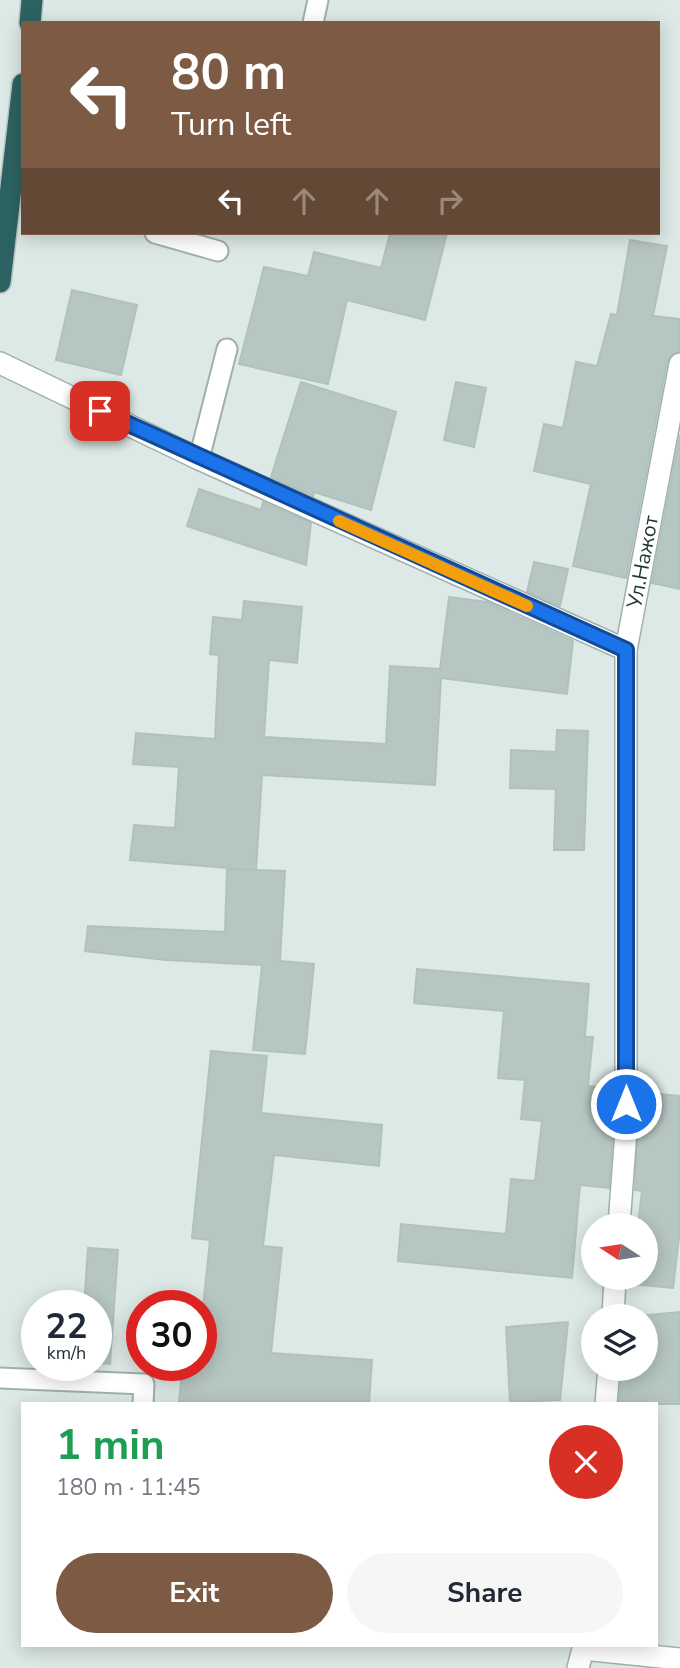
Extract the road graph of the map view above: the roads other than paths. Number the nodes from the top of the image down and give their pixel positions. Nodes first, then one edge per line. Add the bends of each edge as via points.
1 (33, 0) edge
2 (318, 0) edge
3 (30, 21) edge
4 (313, 21) edge
5 (21, 120) edge
6 (17, 193) edge
7 (162, 235) edge
8 (218, 251) dead end
9 (0, 282) edge
10 (227, 349) dead end
11 (0, 363) edge
12 (680, 364) edge
13 (199, 459) junction
14 (626, 650) junction
15 (620, 1213) edge
16 (0, 1378) edge
17 (608, 1381) edge
18 (143, 1402) edge
19 (606, 1402) edge
20 (582, 1654) edge
21 (680, 1659) edge

1 - 3 highway
2 - 4 lane
5 - 6 highway
6 - 9 highway
7 - 8 lane
10 - 13 lane
11 - 13 street
12 - 14 street, Ул.Нажот
13 - 14 street
14 - 15 street, Ул.Нажот via 626,1131
16 - 18 lane via 144,1384
17 - 19 street
20 - 21 street

